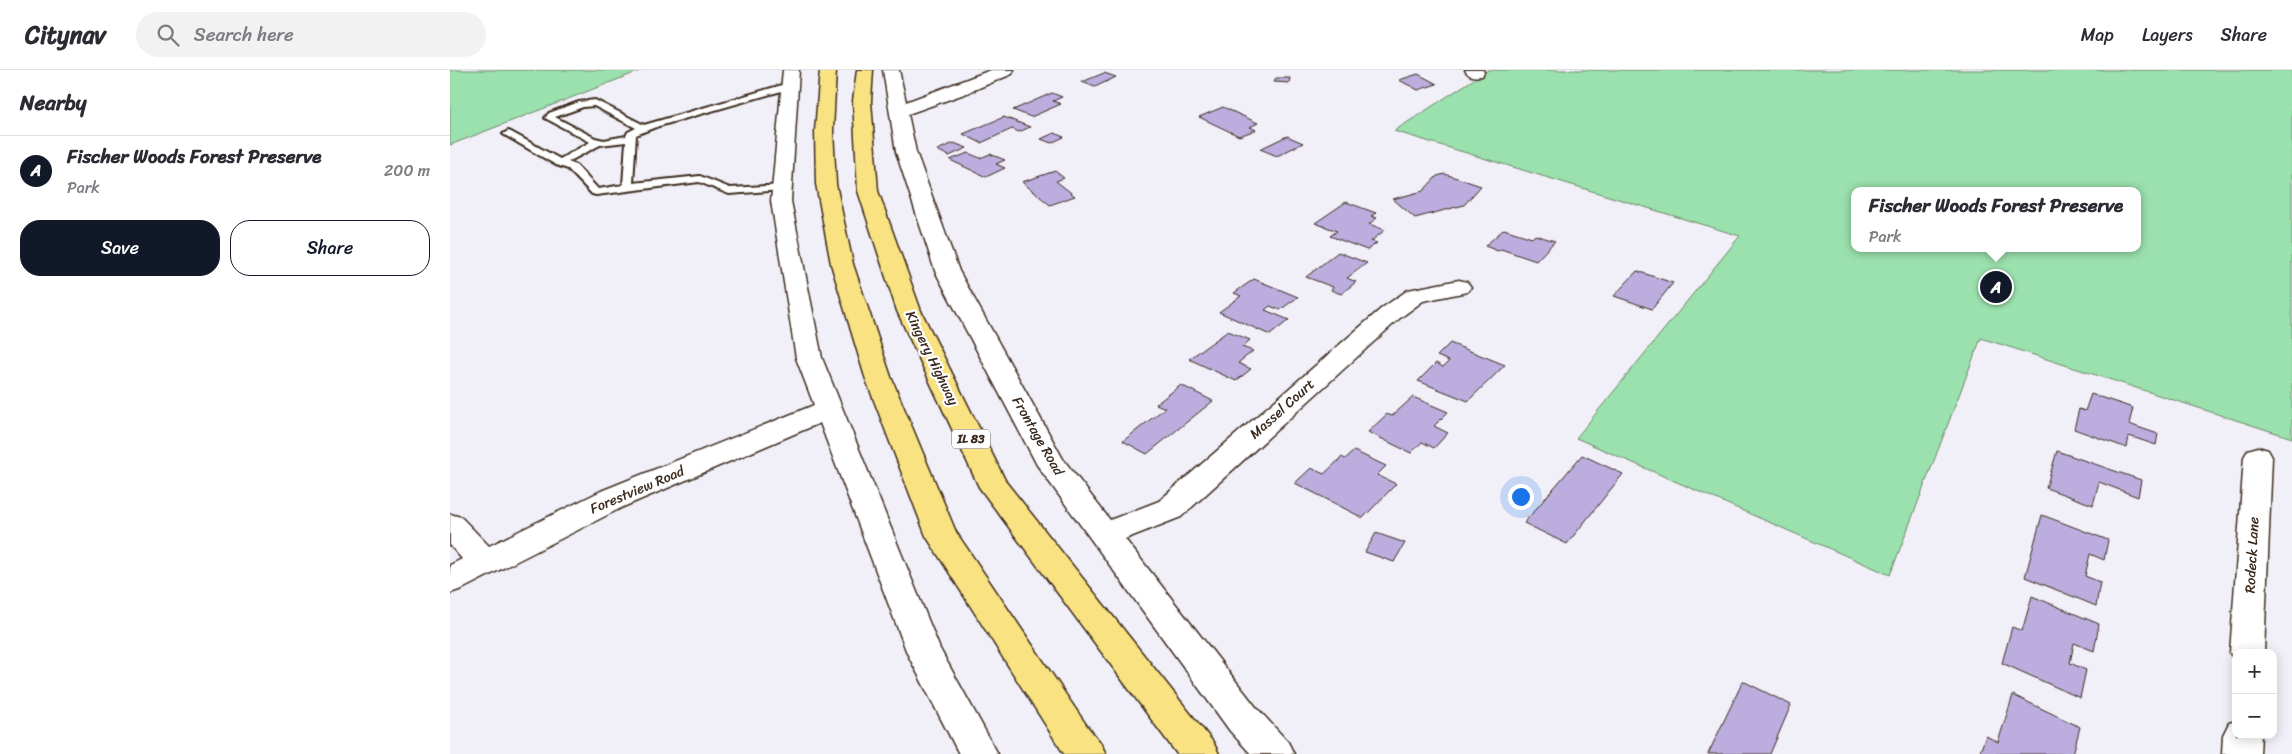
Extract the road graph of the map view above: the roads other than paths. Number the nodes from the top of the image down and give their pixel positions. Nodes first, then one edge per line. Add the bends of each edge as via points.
1 (828, 70) edge
2 (865, 70) edge
3 (892, 70) edge
4 (1006, 70) edge
5 (790, 78) edge
6 (899, 111) junction
7 (642, 128) junction
8 (508, 134) dead end
9 (631, 138) junction
10 (598, 142) junction
11 (560, 163) junction
12 (628, 187) junction
13 (782, 187) junction
14 (1459, 286) dead end
15 (829, 409) junction
16 (2258, 457) dead end
17 (450, 525) edge
18 (1105, 534) junction
19 (484, 562) junction
20 (450, 580) edge
21 (2247, 649) edge
22 (2242, 739) edge
23 (979, 754) edge
24 (1087, 754) edge
25 (1200, 754) edge
26 (1275, 754) edge
27 (2241, 754) edge

1 - 24 highway via 824,131 826,184 842,264 878,377 942,536
2 - 25 highway, Kingery Highway / IL 83 via 862,101 868,191 909,311 994,487
3 - 6 street, Frontage Road
4 - 6 street
5 - 7 lane via 698,114
5 - 13 street
6 - 18 street, Frontage Road via 906,152 947,271 1052,465
7 - 9 lane via 631,134
7 - 10 lane via 595,103 582,104 550,118
8 - 11 lane
9 - 10 lane
9 - 12 lane
10 - 11 lane
11 - 12 lane via 572,166 596,192
12 - 13 lane via 700,179 729,191
13 - 15 street via 781,201 809,358
14 - 18 street, Massel Court via 1416,295 1391,313 1170,509
15 - 19 street, Forestview Road via 612,499
15 - 23 street via 924,653
16 - 21 street, Rodeck Lane
17 - 19 street
18 - 26 street, Frontage Road via 1243,719
19 - 20 street, Forestview Road
22 - 27 street

